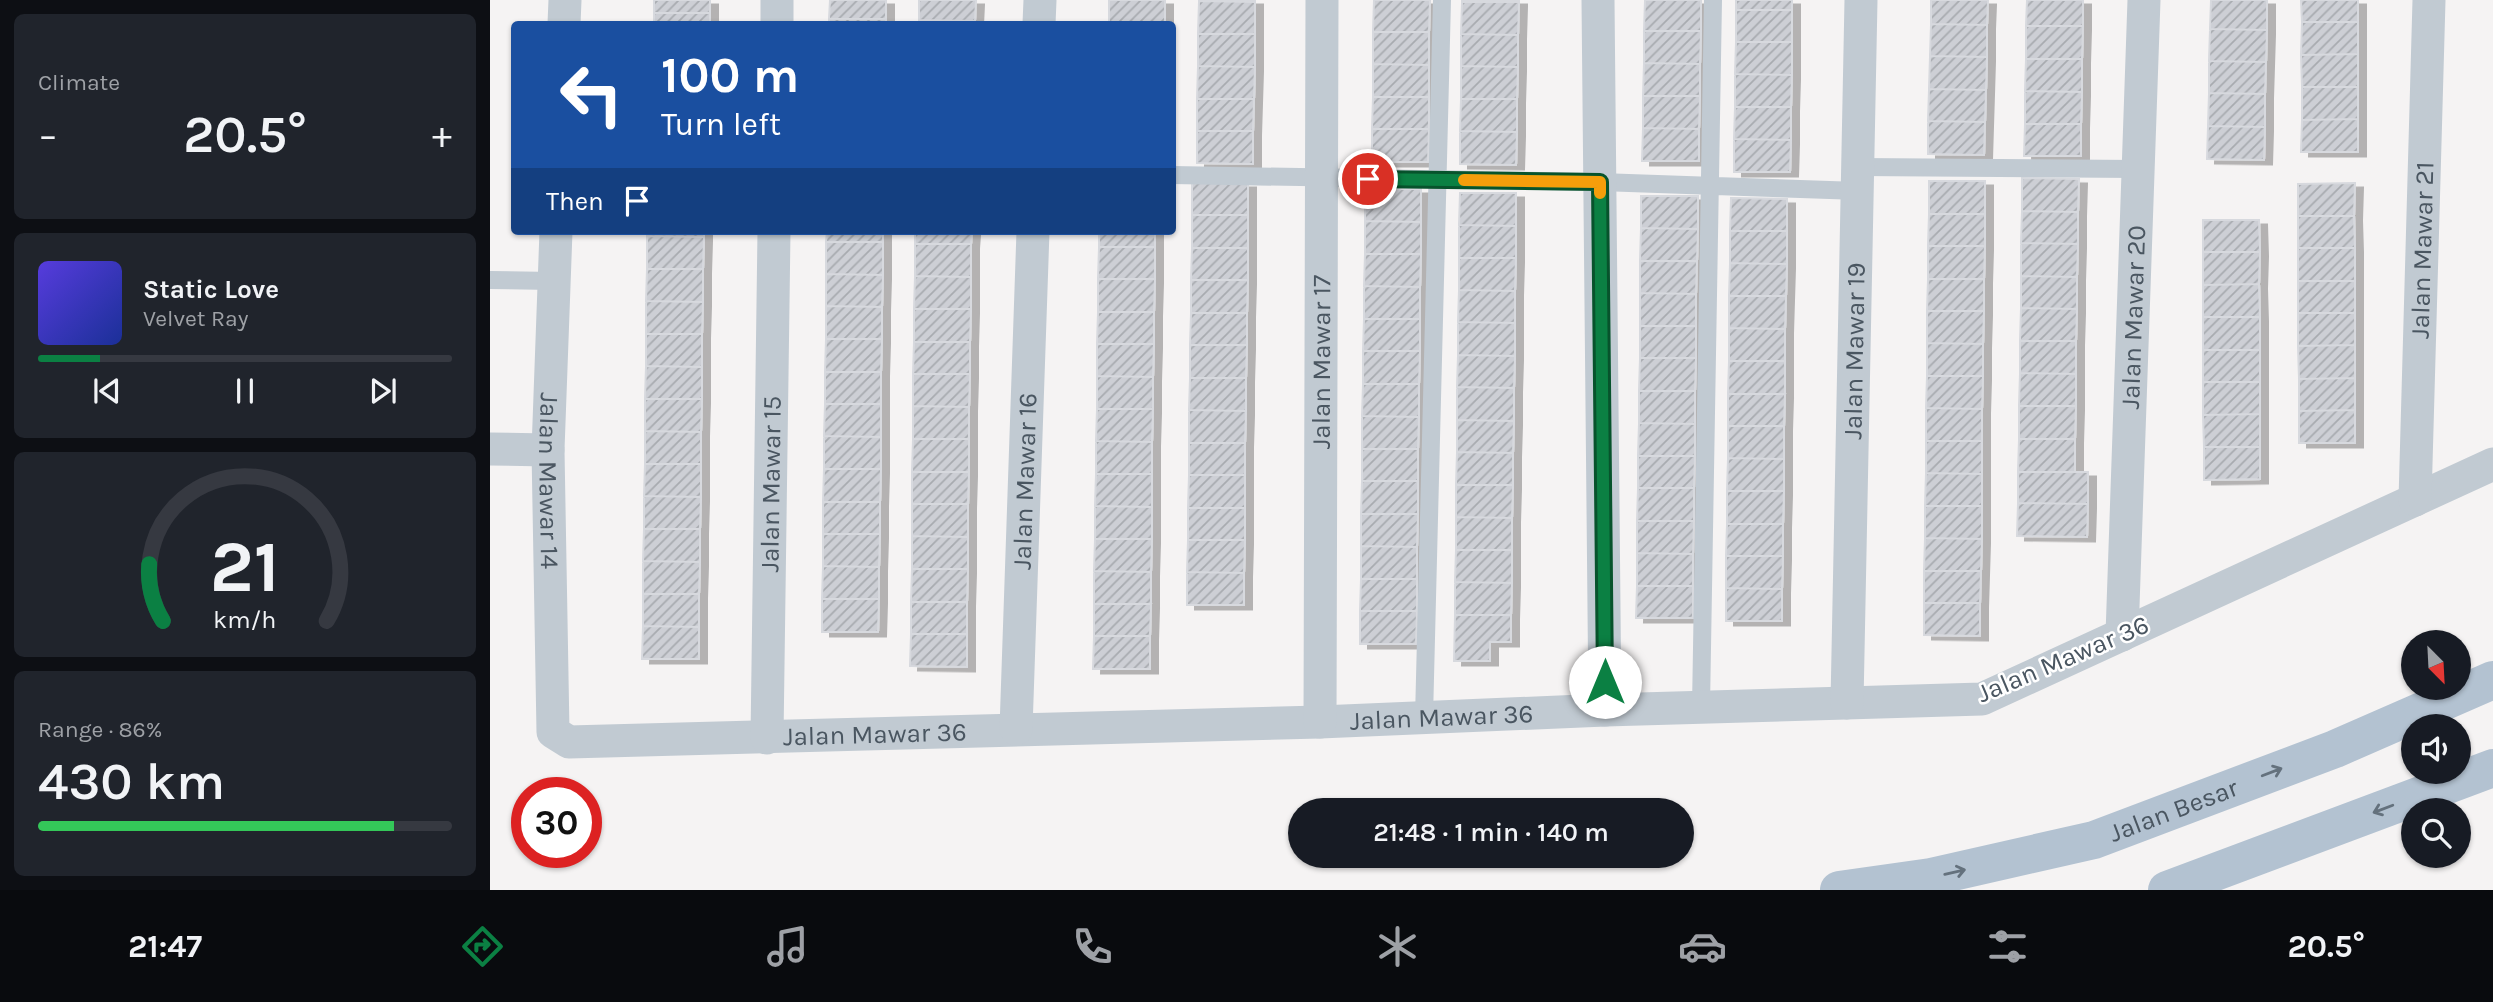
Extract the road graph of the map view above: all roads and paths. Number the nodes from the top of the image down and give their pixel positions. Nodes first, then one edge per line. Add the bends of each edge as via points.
1 (565, 0) edge
2 (777, 0) edge
3 (1040, 0) edge
4 (1322, 0) edge
5 (1442, 0) edge
6 (1598, 0) edge
7 (1713, 0) edge
8 (1861, 0) edge
9 (2144, 0) edge
10 (2429, 0) edge
11 (564, 21) edge
12 (777, 21) edge
13 (1039, 21) edge
14 (2138, 169) junction
15 (1176, 175) edge
16 (1322, 179) junction
17 (1859, 179) junction
18 (1437, 180) junction
19 (1600, 182) junction
20 (1711, 186) junction
21 (556, 235) edge
22 (774, 235) edge
23 (1033, 235) edge
24 (490, 280) edge
25 (555, 281) junction
26 (490, 449) edge
27 (548, 450) junction
28 (2493, 464) edge
29 (2415, 500) junction
30 (2122, 635) junction
31 (2493, 680) edge
32 (1847, 703) junction
33 (1701, 707) junction
34 (1605, 710) junction
35 (1424, 718) junction
36 (1321, 722) junction
37 (1016, 729) junction
38 (553, 732) joint
39 (767, 738) junction
40 (2493, 768) edge
41 (1839, 890) edge
42 (2167, 890) edge

1 - 11 street
2 - 12 street
3 - 13 street
4 - 16 street, Jalan Mawar 17
5 - 18 lane
6 - 19 street
7 - 20 lane
8 - 17 street, Jalan Mawar 19
9 - 14 street, Jalan Mawar 20
10 - 29 street, Jalan Mawar 21
14 - 17 lane
14 - 30 street, Jalan Mawar 20
15 - 16 lane
16 - 18 lane
16 - 36 street, Jalan Mawar 17
17 - 20 lane
17 - 32 street, Jalan Mawar 19
18 - 19 lane
18 - 35 lane
19 - 20 lane
19 - 34 street
20 - 33 lane
21 - 25 street, Jalan Mawar 14
22 - 39 street, Jalan Mawar 15
23 - 37 street, Jalan Mawar 16
24 - 25 lane
25 - 27 street, Jalan Mawar 14
26 - 27 street
27 - 38 street, Jalan Mawar 14
28 - 29 street, Jalan Mawar 36
29 - 30 street, Jalan Mawar 36
30 - 32 street, Jalan Mawar 36 via 1982,699
41 -> 31 main road, Jalan Besar via 1931,877 2094,840 2335,749
32 - 33 street, Jalan Mawar 36
33 - 34 street, Jalan Mawar 36
34 - 35 street, Jalan Mawar 36
35 - 36 street, Jalan Mawar 36
36 - 37 street, Jalan Mawar 36
37 - 39 street, Jalan Mawar 36
38 - 39 street, Jalan Mawar 36 via 569,742
40 -> 42 main road

